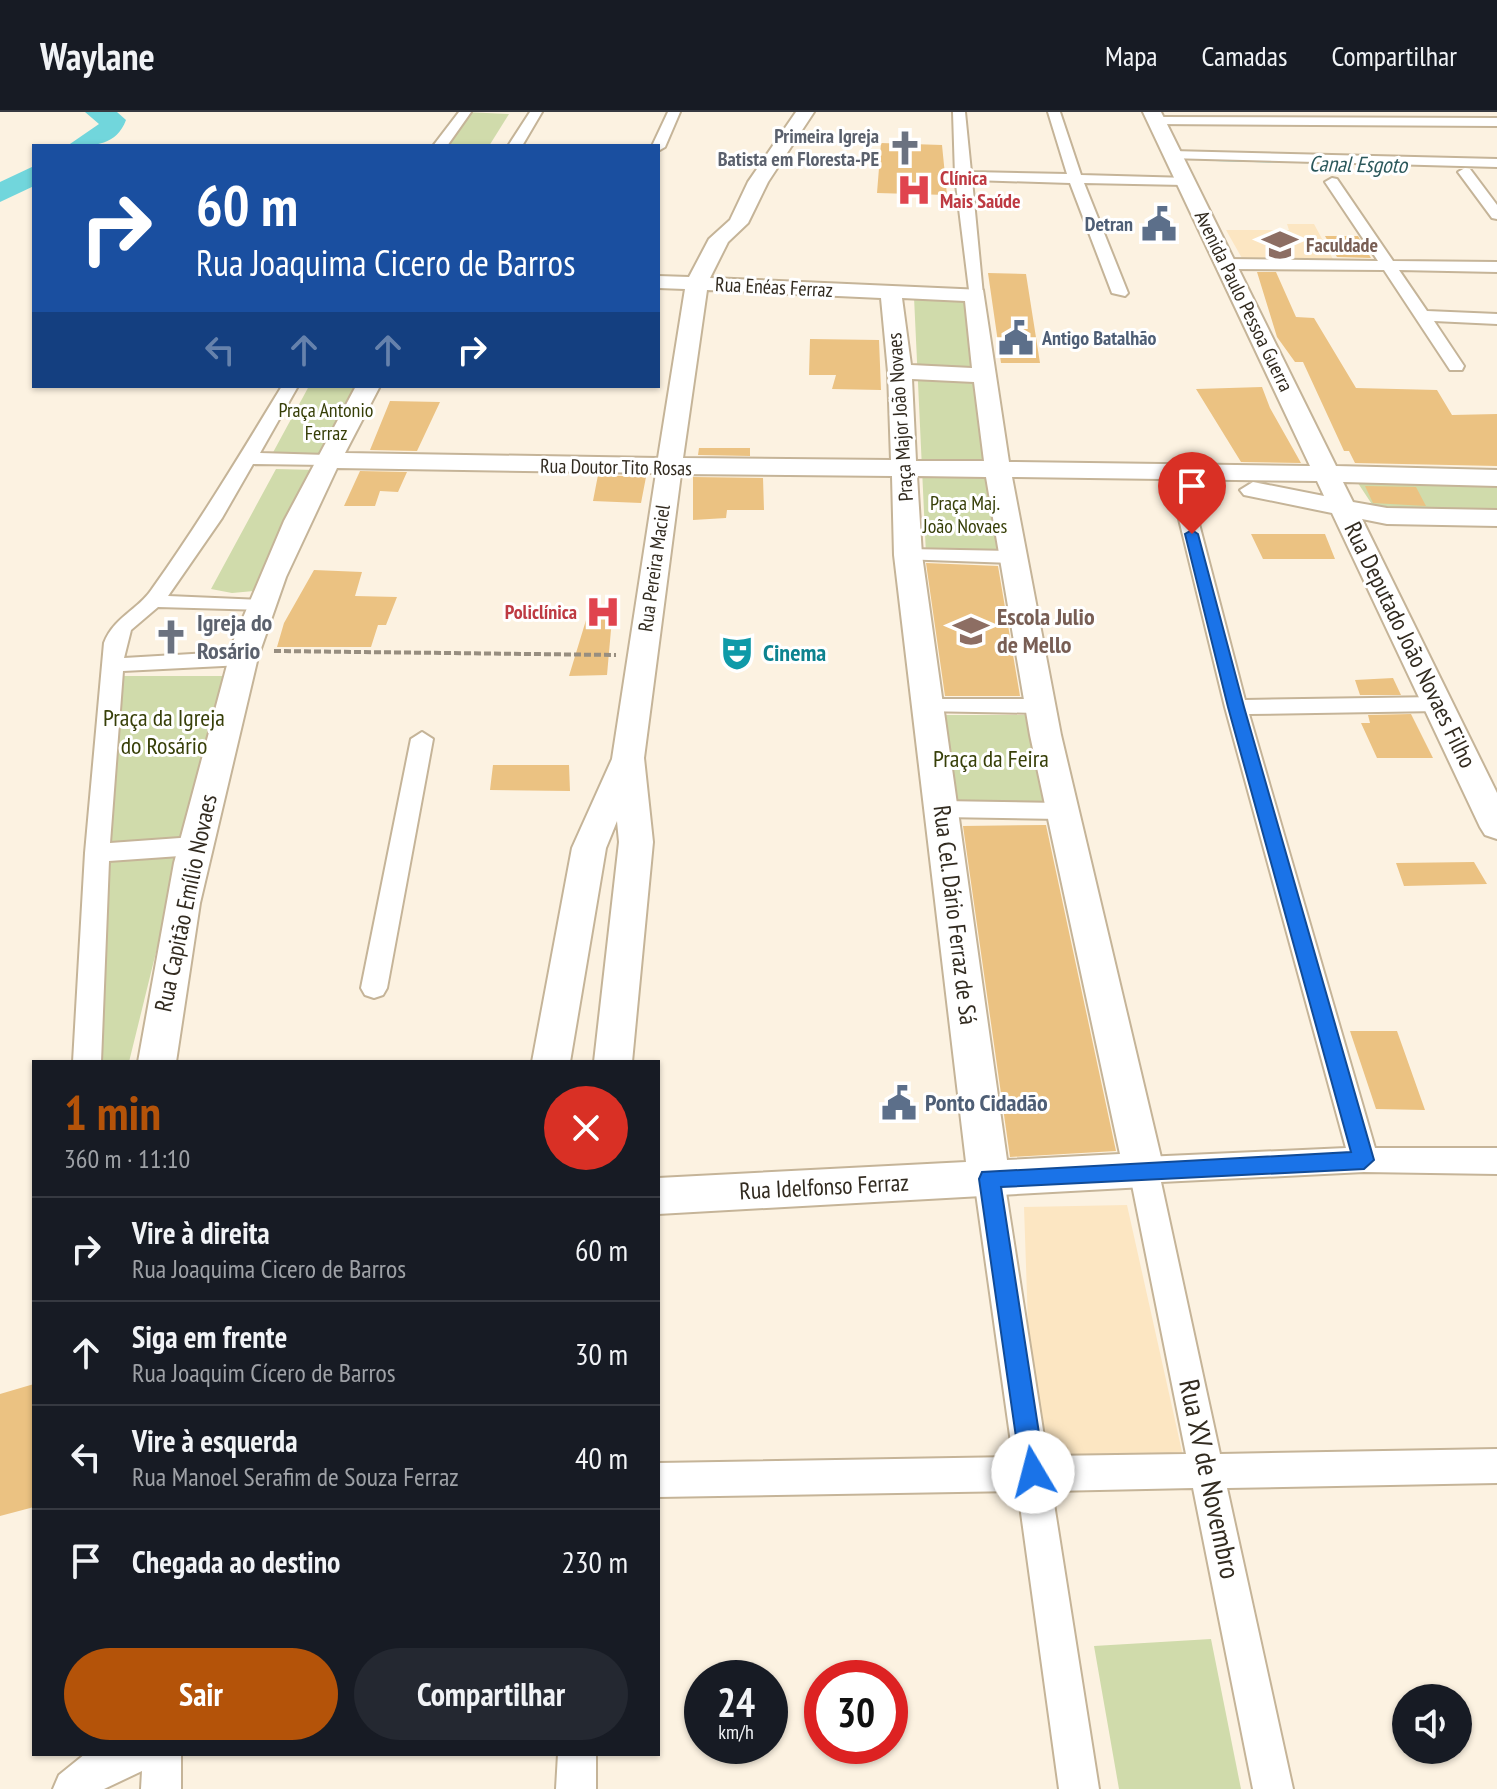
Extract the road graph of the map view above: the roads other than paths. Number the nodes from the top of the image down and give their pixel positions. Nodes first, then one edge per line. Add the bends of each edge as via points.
1 (465, 112) edge
2 (536, 112) edge
3 (674, 112) edge
4 (805, 112) edge
5 (959, 112) edge
6 (1054, 112) edge
7 (1154, 116) edge
8 (1401, 117) edge
9 (1497, 122) edge
10 (441, 144) edge
11 (516, 144) edge
12 (659, 144) edge
13 (1172, 155) junction
14 (1497, 163) edge
15 (1465, 172) dead end
16 (962, 176) junction
17 (1076, 180) junction
18 (1184, 181) junction
19 (1332, 182) dead end
20 (1497, 215) edge
21 (1226, 264) junction
22 (1389, 266) junction
23 (1497, 267) edge
24 (660, 282) edge
25 (697, 283) junction
26 (891, 293) junction
27 (1120, 293) dead end
28 (975, 295) junction
29 (1422, 316) junction
30 (1497, 319) edge
31 (1456, 366) dead end
32 (900, 372) junction
33 (983, 375) junction
34 (289, 388) edge
35 (367, 388) edge
36 (249, 458) junction
37 (327, 460) junction
38 (668, 469) junction
39 (905, 469) junction
40 (998, 471) junction
41 (1176, 474) junction
42 (1497, 478) edge
43 (1336, 490) junction
44 (1497, 518) edge
45 (908, 555) junction
46 (1012, 557) junction
47 (154, 601) junction
48 (261, 606) junction
49 (245, 654) junction
50 (113, 665) junction
51 (1439, 704) junction
52 (927, 706) junction
53 (1039, 706) junction
54 (1236, 707) junction
55 (422, 739) dead end
56 (628, 758) junction
57 (941, 809) junction
58 (1060, 811) junction
59 (1497, 827) edge
60 (194, 846) junction
61 (97, 853) junction
62 (562, 983) junction
63 (623, 984) junction
64 (374, 988) dead end
65 (87, 1060) edge
66 (157, 1060) edge
67 (551, 1060) edge
68 (613, 1060) edge
69 (1364, 1160) junction
70 (1497, 1161) edge
71 (1144, 1170) junction
72 (989, 1179) junction
73 (660, 1196) edge
74 (1497, 1466) edge
75 (1208, 1470) junction
76 (1033, 1472) junction
77 (660, 1480) edge
78 (133, 1756) edge
79 (162, 1756) edge
80 (577, 1756) edge
81 (94, 1775) edge
82 (161, 1789) edge
83 (576, 1789) edge
84 (1079, 1789) edge
85 (1273, 1789) edge

1 - 10 street
2 - 11 street
3 - 12 street
4 - 25 street, Rua Pereira Maciel via 758,182 741,233 719,239
5 - 16 street
6 - 17 street
7 - 8 street
7 - 13 street, Avenida Paulo Pessoa Guerra
8 - 9 street
13 - 14 street
13 - 18 street, Avenida Paulo Pessoa Guerra
15 - 20 street
16 - 17 street
16 - 28 street
17 - 18 street
17 - 27 street
18 - 21 street, Avenida Paulo Pessoa Guerra
19 - 22 street
21 - 22 street
21 - 43 street, Avenida Paulo Pessoa Guerra
22 - 23 street
22 - 29 street
24 - 25 street, Rua Enéas Ferraz
25 - 26 street, Rua Enéas Ferraz via 734,278
25 - 38 street, Rua Pereira Maciel
26 - 28 street, Rua Enéas Ferraz
26 - 32 street, Praça Major João Novaes
28 - 33 street
29 - 30 street
29 - 31 street
32 - 33 street
32 - 39 street, Praça Major João Novaes
33 - 40 street
34 - 36 street
35 - 37 street, Rua Capitão Emílio Novaes
36 - 37 street
36 - 47 street
37 - 38 street, Rua Doutor Tito Rosas
37 - 48 street, Rua Capitão Emílio Novaes
38 - 39 street, Rua Doutor Tito Rosas
38 - 56 street, Rua Pereira Maciel
39 - 40 street, Rua Doutor Tito Rosas
39 - 45 street, Praça Major João Novaes
40 - 41 street, Rua Doutor Tito Rosas
40 - 46 street
41 - 43 street, Rua Doutor Tito Rosas
41 - 54 street
42 - 43 street
43 - 44 street via 1400,517
43 - 51 street, Rua Deputado João Novaes Filho
45 - 46 street
45 - 52 street, Rua Cel. Dário Ferraz de Sá
46 - 53 street
47 - 48 street
47 - 50 street via 122,626 115,638
48 - 49 street, Rua Capitão Emílio Novaes
49 - 50 street
49 - 60 street, Rua Capitão Emílio Novaes
50 - 61 street
51 - 54 street
51 - 59 street, Rua Deputado João Novaes Filho
52 - 53 street
52 - 57 street, Rua Cel. Dário Ferraz de Sá
53 - 58 street
54 - 69 street
55 - 64 street
56 - 62 street, Rua Pereira Maciel via 589,848
56 - 63 street, Rua Pereira Maciel via 636,842
57 - 58 street
57 - 72 street, Rua Cel. Dário Ferraz de Sá
58 - 71 street
60 - 61 street
60 - 66 street, Rua Capitão Emílio Novaes via 164,996
61 - 65 street
62 - 63 street
62 - 67 street, Rua Pereira Maciel
63 - 68 street, Rua Pereira Maciel
69 - 70 street
69 - 71 street
71 - 72 street, Rua Idelfonso Ferraz
71 - 75 street, Rua XV de Novembro
72 - 73 street, Rua Idelfonso Ferraz
72 - 76 street
74 - 75 street
75 - 76 street
75 - 85 street, Rua XV de Novembro
76 - 77 street
76 - 84 street
78 - 81 street
79 - 82 street
80 - 83 street

